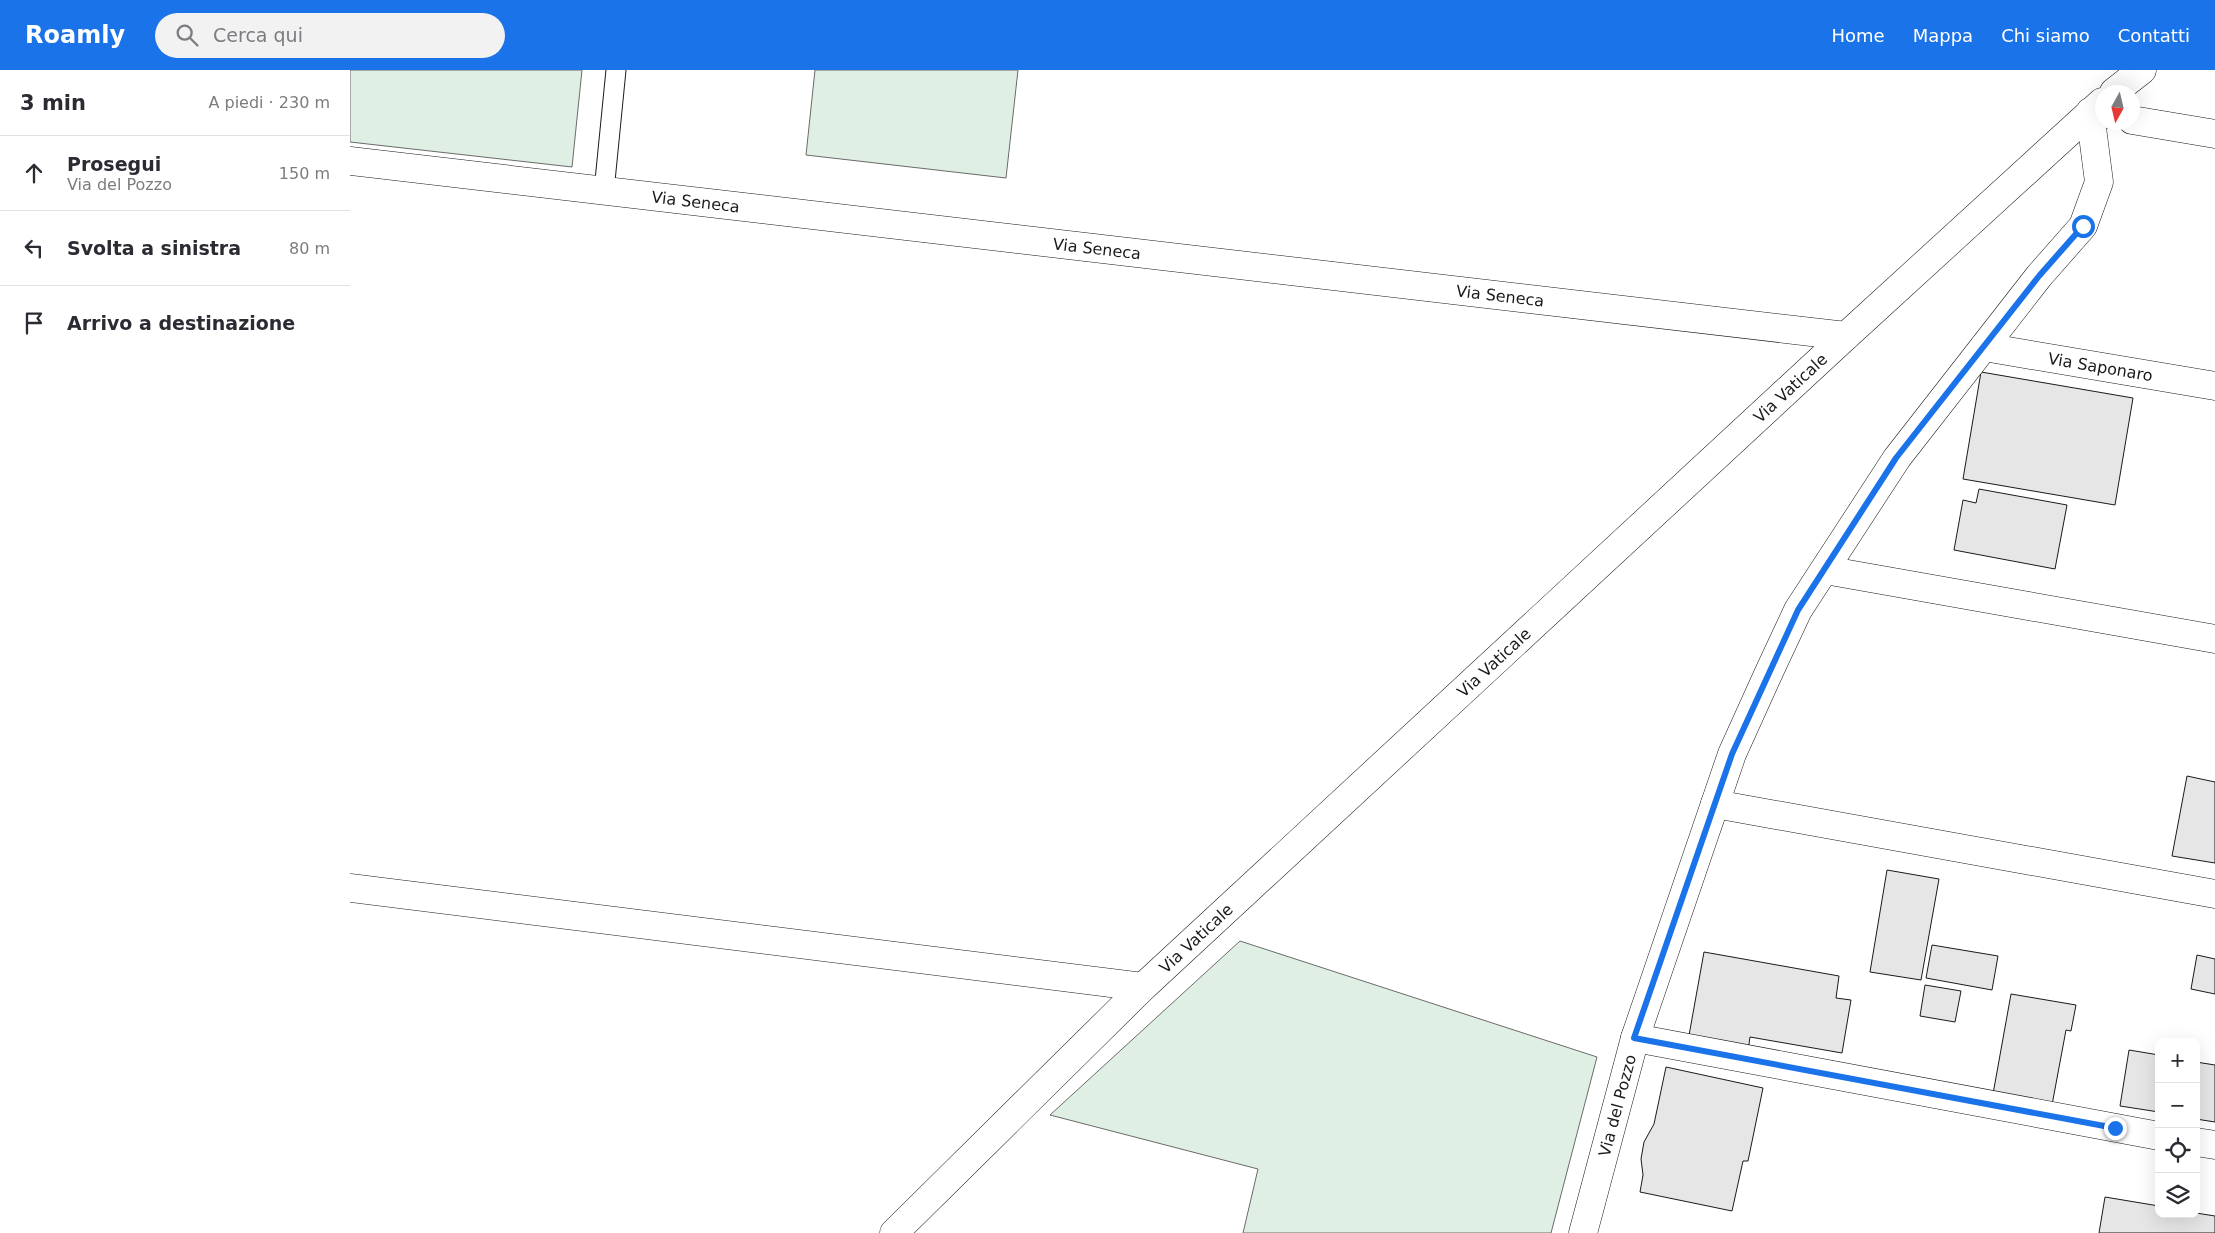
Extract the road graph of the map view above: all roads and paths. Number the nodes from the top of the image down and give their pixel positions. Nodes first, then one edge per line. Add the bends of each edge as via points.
1 (616, 70) edge
2 (2142, 70) edge
3 (2123, 85) edge
4 (2095, 113) edge
5 (2140, 121) edge
6 (2098, 130) edge
7 (2215, 134) edge
8 (350, 161) edge
9 (604, 191) junction
10 (1846, 336) junction
11 (1984, 347) junction
12 (2215, 386) edge
13 (1824, 570) junction
14 (2215, 639) edge
15 (1715, 804) junction
16 (350, 888) edge
17 (2215, 894) edge
18 (1143, 987) junction
19 (1634, 1038) junction
20 (2155, 1135) edge
21 (2200, 1143) edge
22 (2215, 1145) edge
23 (894, 1233) edge
24 (1583, 1233) edge

1 - 9 lane
2 - 3 street
4 - 10 street, Via Vaticale
5 - 7 street
6 - 11 street, Via del Pozzo via 2099,182 2083,226
8 - 9 street, Via Seneca
9 - 10 street, Via Seneca
10 - 18 street, Via Vaticale
11 - 12 street, Via Saponaro
11 - 13 street, Via del Pozzo via 1896,458
13 - 14 street
13 - 15 street, Via del Pozzo via 1798,610 1770,670 1732,754
15 - 17 street
15 - 19 street, Via del Pozzo
16 - 18 street
18 - 23 street, Via Vaticale
19 - 20 street
19 - 24 street, Via del Pozzo
21 - 22 street

